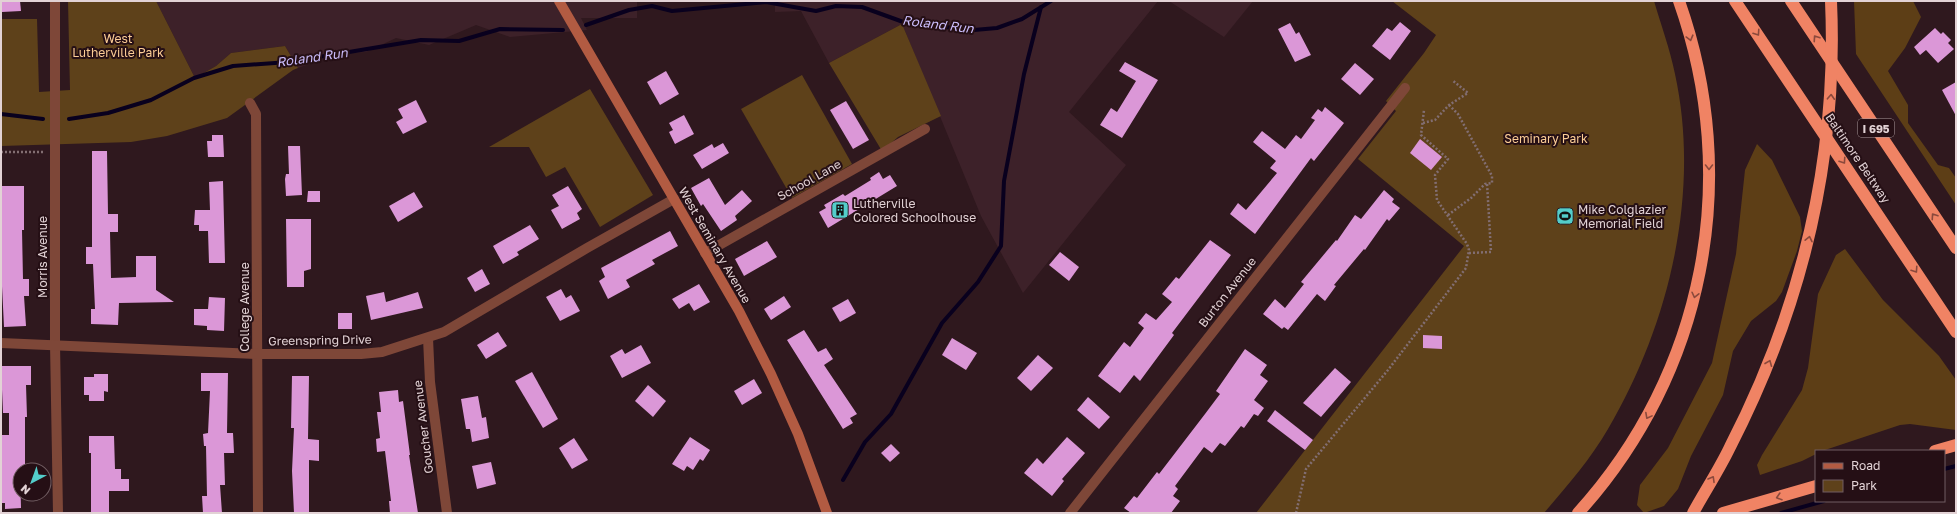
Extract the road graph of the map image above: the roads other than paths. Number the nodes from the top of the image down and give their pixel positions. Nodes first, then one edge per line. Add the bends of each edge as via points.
1 (55, 1) edge
2 (559, 1) edge
3 (1679, 1) edge
4 (1735, 1) edge
5 (1831, 1) edge
6 (1793, 3) edge
7 (1405, 88) dead end
8 (250, 103) dead end
9 (925, 129) dead end
10 (674, 199) junction
11 (1956, 248) edge
12 (705, 253) junction
13 (1956, 332) edge
14 (428, 338) junction
15 (1, 343) edge
16 (55, 344) junction
17 (258, 354) junction
18 (1956, 445) edge
19 (1938, 450) edge
20 (1815, 486) edge
21 (58, 513) edge
22 (258, 513) edge
23 (447, 513) edge
24 (827, 513) edge
25 (1070, 513) edge
26 (1578, 513) edge
27 (1693, 513) edge
28 (1723, 513) edge

1 - 16 street, Morris Avenue
2 - 10 main road, West Seminary Avenue
3 -> 26 highway via 1701,86 1709,156 1708,215 1698,282 1685,331 1659,395 1627,451
4 -> 13 highway, Baltimore Beltway
27 -> 5 highway, bridge via 1730,448 1763,378 1790,307 1808,247 1822,181 1830,111 1833,44
11 -> 6 highway, I 695
7 - 25 street, Burton Avenue
8 - 17 street, College Avenue via 256,114
9 - 12 street, School Lane
10 - 12 main road, West Seminary Avenue
10 - 14 street, Greenspring Drive via 457,325
12 - 24 main road, West Seminary Avenue via 739,311 771,374 798,434
14 - 17 street, Greenspring Drive via 382,352 361,354
14 - 23 street, Goucher Avenue via 430,382
15 - 16 street, Greenspring Drive
16 - 17 street, Greenspring Drive
16 - 21 street, Morris Avenue
17 - 22 street, College Avenue
18 - 19 highway
20 -> 28 highway

